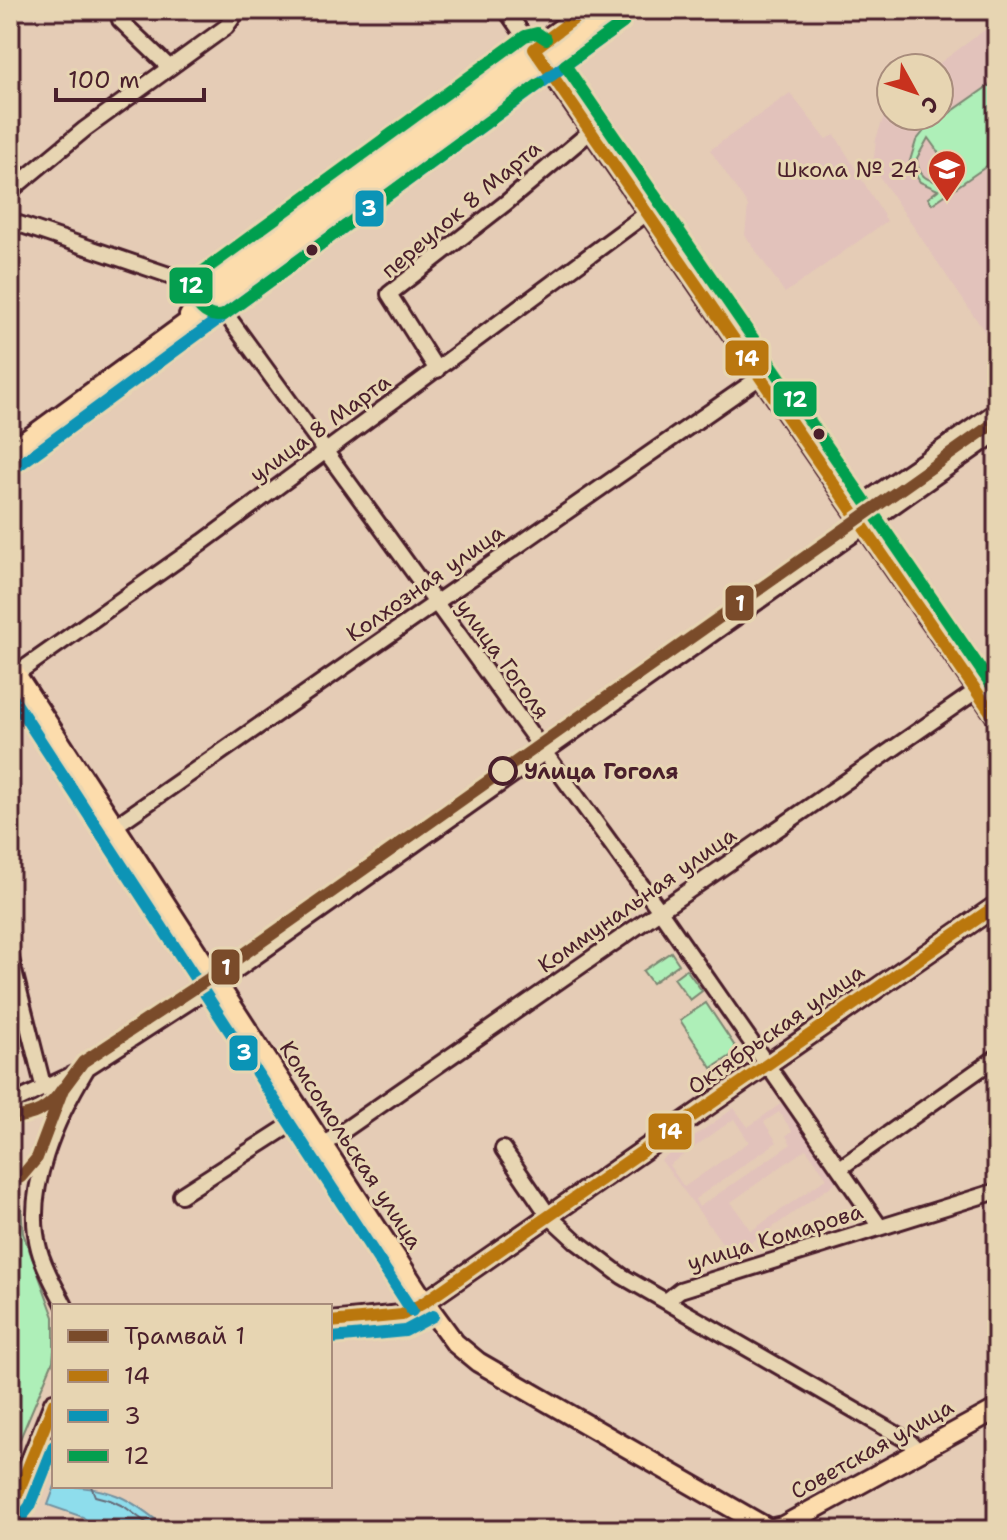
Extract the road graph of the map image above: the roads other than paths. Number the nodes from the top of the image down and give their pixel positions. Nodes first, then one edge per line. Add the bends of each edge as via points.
1 (118, 10) edge
2 (238, 10) edge
3 (506, 10) edge
4 (586, 10) edge
5 (614, 10) edge
6 (538, 55) junction
7 (169, 67) junction
8 (591, 131) junction
9 (10, 191) edge
10 (647, 213) junction
11 (10, 221) edge
12 (211, 294) junction
13 (437, 370) junction
14 (760, 377) junction
15 (997, 410) edge
16 (997, 433) edge
17 (324, 450) junction
18 (10, 452) edge
19 (852, 510) junction
20 (863, 527) junction
21 (435, 603) junction
22 (13, 669) edge
23 (976, 691) junction
24 (997, 721) edge
25 (544, 752) junction
26 (115, 826) junction
27 (997, 905) edge
28 (660, 911) junction
29 (10, 955) edge
30 (218, 983) junction
31 (997, 1057) edge
32 (767, 1065) junction
33 (88, 1067) junction
34 (44, 1089) junction
35 (10, 1104) edge
36 (304, 1116) junction
37 (323, 1145) junction
38 (503, 1149) dead end
39 (840, 1168) junction
40 (997, 1191) edge
41 (181, 1195) dead end
42 (549, 1216) junction
43 (880, 1227) junction
44 (666, 1301) junction
45 (425, 1302) junction
46 (64, 1304) edge
47 (332, 1322) edge
48 (52, 1408) edge
49 (997, 1409) edge
50 (918, 1451) junction
51 (12, 1503) edge
52 (769, 1529) edge

1 - 7 street via 120,20
2 - 7 street via 226,27
3 - 6 street
4 - 6 main road
5 - 6 main road
6 - 8 street
6 - 12 main road
7 - 9 street
8 - 10 street
8 - 13 street, переулок 8 Марта via 389,294
10 - 13 street, улица 8 Марта
10 - 14 street
11 - 12 street
12 - 17 street, улица Гоголя
12 - 18 main road via 183,325
13 - 17 street, улица 8 Марта
14 - 19 street
14 - 21 street, Колхозная улица
15 - 19 street
16 - 20 street
17 - 21 street, улица Гоголя
17 - 22 street, улица 8 Марта via 203,542
19 - 20 street
20 - 23 street
20 - 25 street
21 - 25 street, улица Гоголя
21 - 26 street, Колхозная улица
22 - 26 main road, Комсомольская улица
23 - 24 street
23 - 28 street, Коммунальная улица
25 - 28 street, улица Гоголя
25 - 30 street
26 - 30 main road, Комсомольская улица
27 - 32 main road, Октябрьская улица
28 - 32 street, улица Гоголя
28 - 37 street, Коммунальная улица
29 - 34 street
30 - 33 street
30 - 36 main road, Комсомольская улица
31 - 39 street
32 - 39 street, улица Гоголя
32 - 42 main road, Октябрьская улица
33 - 34 street
33 - 46 street via 66,1101 51,1140 34,1213 39,1250
34 - 35 street
36 - 37 main road, Комсомольская улица
36 - 41 street
37 - 45 main road, Комсомольская улица
38 - 42 street
39 - 43 street, улица Гоголя
40 - 43 street, улица Комарова
42 - 44 street via 622,1276
42 - 45 main road, Октябрьская улица
43 - 44 street, улица Комарова via 680,1290
44 - 50 street
45 - 47 main road, Октябрьская улица via 402,1315
45 - 52 main road, Комсомольская улица via 455,1343 478,1362
48 - 51 main road
49 - 50 main road, Советская улица
50 - 52 main road, Советская улица

